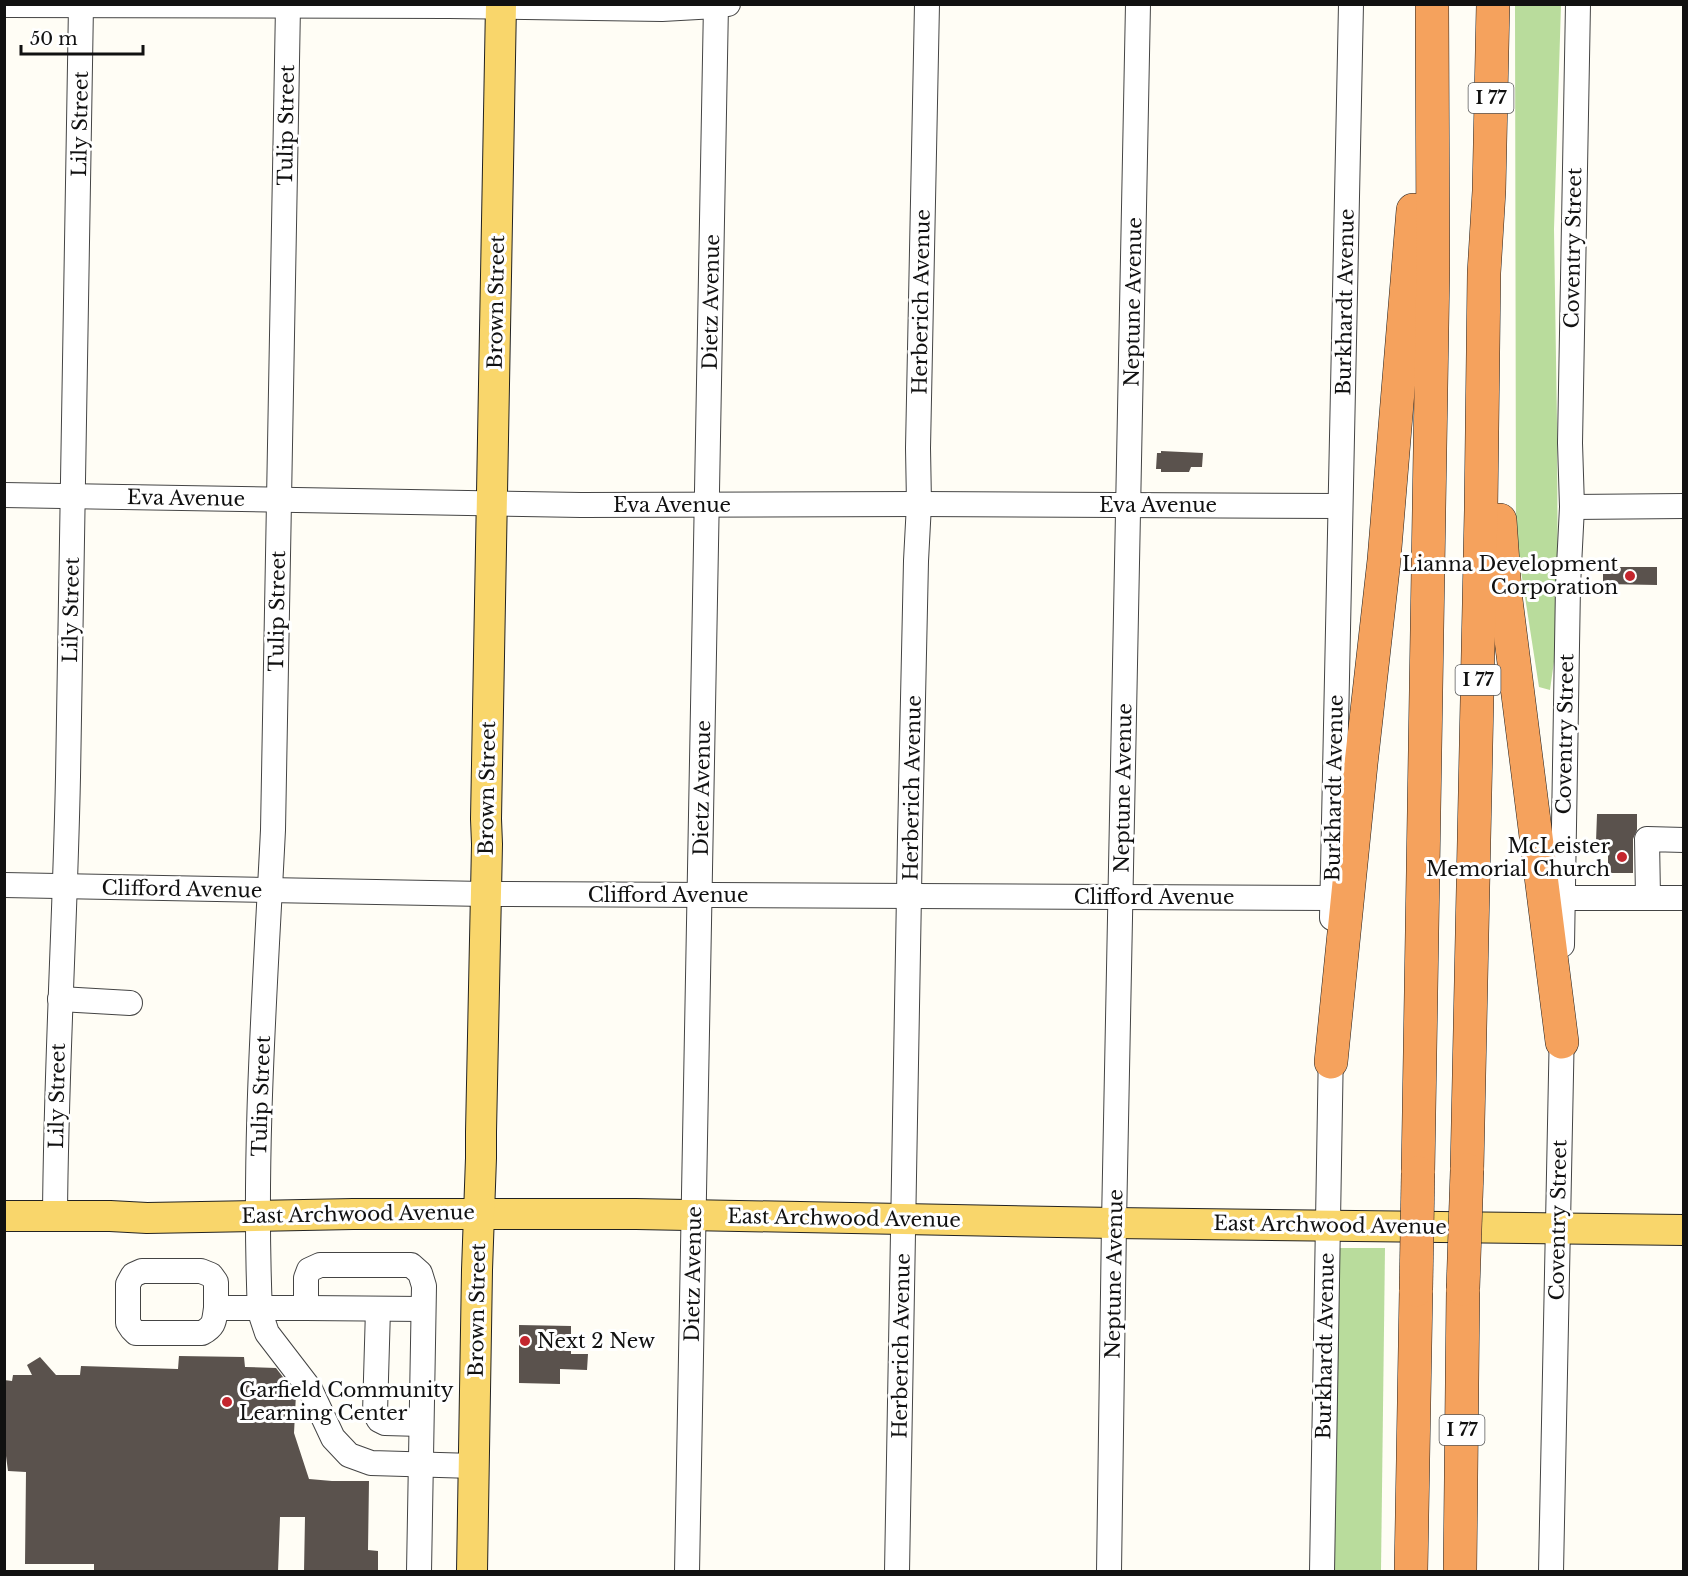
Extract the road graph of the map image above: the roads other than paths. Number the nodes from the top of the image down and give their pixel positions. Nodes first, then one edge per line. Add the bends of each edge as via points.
1 (927, 4) edge
2 (1138, 4) edge
3 (1351, 4) edge
4 (1431, 4) edge
5 (1492, 4) edge
6 (1578, 4) edge
7 (4, 5) edge
8 (81, 5) edge
9 (720, 5) edge
10 (288, 6) junction
11 (501, 6) edge
12 (602, 6) edge
13 (1490, 191) junction
14 (4, 495) edge
15 (73, 497) junction
16 (279, 500) junction
17 (491, 503) junction
18 (919, 504) junction
19 (708, 505) junction
20 (1128, 505) junction
21 (1340, 506) junction
22 (1683, 506) edge
23 (1572, 507) junction
24 (1683, 840) edge
25 (4, 885) edge
26 (66, 886) junction
27 (270, 891) junction
28 (485, 894) junction
29 (699, 895) junction
30 (910, 896) junction
31 (1121, 897) junction
32 (1648, 897) junction
33 (1332, 898) junction
34 (1562, 898) junction
35 (1683, 898) edge
36 (60, 999) junction
37 (130, 1003) dead end
38 (1562, 1042) junction
39 (1331, 1062) junction
40 (479, 1213) junction
41 (55, 1215) junction
42 (258, 1215) junction
43 (4, 1216) edge
44 (694, 1216) junction
45 (903, 1220) junction
46 (1114, 1223) junction
47 (1327, 1225) junction
48 (1557, 1229) junction
49 (1683, 1230) edge
50 (216, 1308) dead end
51 (260, 1308) junction
52 (306, 1308) junction
53 (378, 1309) junction
54 (423, 1309) junction
55 (421, 1424) junction
56 (421, 1464) junction
57 (474, 1466) junction
58 (419, 1572) edge
59 (472, 1572) edge
60 (687, 1572) edge
61 (897, 1572) edge
62 (1109, 1572) edge
63 (1322, 1572) edge
64 (1411, 1572) edge
65 (1460, 1572) edge
66 (1551, 1572) edge

1 - 18 street, Herberich Avenue
2 - 20 street, Neptune Avenue
3 - 21 street, Burkhardt Avenue
4 - 39 highway via 1384,560
4 - 64 highway, I 77, bridge via 1432,268
5 - 13 highway, I 77
6 - 23 street, Coventry Street
7 - 8 street
8 - 10 street
8 - 15 street, Lily Street
9 - 12 street via 662,9
9 - 19 street, Dietz Avenue
10 - 11 street
10 - 16 street, Tulip Street
11 - 12 street
11 - 17 main road, Brown Street
13 - 38 highway via 1505,591
13 - 65 highway, I 77, bridge via 1484,273
14 - 15 street, Eva Avenue
15 - 16 street, Eva Avenue
15 - 26 street, Lily Street
16 - 17 street, Eva Avenue
16 - 27 street, Tulip Street
17 - 19 street, Eva Avenue
17 - 28 main road, Brown Street
18 - 19 street, Eva Avenue
18 - 20 street, Eva Avenue
18 - 30 street, Herberich Avenue
19 - 29 street, Dietz Avenue
20 - 21 street, Eva Avenue
20 - 31 street, Neptune Avenue
21 - 33 street, Burkhardt Avenue
22 - 23 street
23 - 34 street, Coventry Street
24 - 32 street via 1647,839
25 - 26 street, Clifford Avenue
26 - 27 street, Clifford Avenue
26 - 36 street, Lily Street
27 - 28 street, Clifford Avenue
27 - 42 street, Tulip Street
28 - 29 street, Clifford Avenue
28 - 40 main road, Brown Street
29 - 30 street, Clifford Avenue
29 - 44 street, Dietz Avenue
30 - 31 street, Clifford Avenue
30 - 45 street, Herberich Avenue
31 - 33 street, Clifford Avenue
31 - 46 street, Neptune Avenue
32 - 34 street
32 - 35 street
33 - 39 street, Burkhardt Avenue
34 - 38 street, Coventry Street
36 - 37 street
36 - 41 street, Lily Street
38 - 48 street, Coventry Street
39 - 47 street, Burkhardt Avenue
40 - 42 main road, East Archwood Avenue
40 - 44 main road, East Archwood Avenue
40 - 57 main road, Brown Street
41 - 42 main road, East Archwood Avenue
41 - 43 main road, East Archwood Avenue
42 - 51 street, Tulip Street
44 - 45 main road, East Archwood Avenue
44 - 60 street, Dietz Avenue
45 - 46 main road, East Archwood Avenue
45 - 61 street, Herberich Avenue
46 - 47 main road, East Archwood Avenue
46 - 62 street, Neptune Avenue
47 - 48 main road, East Archwood Avenue
47 - 63 street, Burkhardt Avenue
48 - 49 main road, East Archwood Avenue
48 - 66 street, Coventry Street
50 - 51 street
51 - 52 street
51 - 56 street, Tulip Street via 267,1333 310,1389 333,1438 349,1455 371,1463
52 - 53 street
52 - 54 street via 306,1278 309,1270 320,1265 411,1265 420,1273 424,1286
53 - 54 street
53 - 55 street via 375,1413 385,1423
54 - 55 street
55 - 56 street
56 - 57 street, Tulip Street
56 - 58 street
57 - 59 main road, Brown Street

